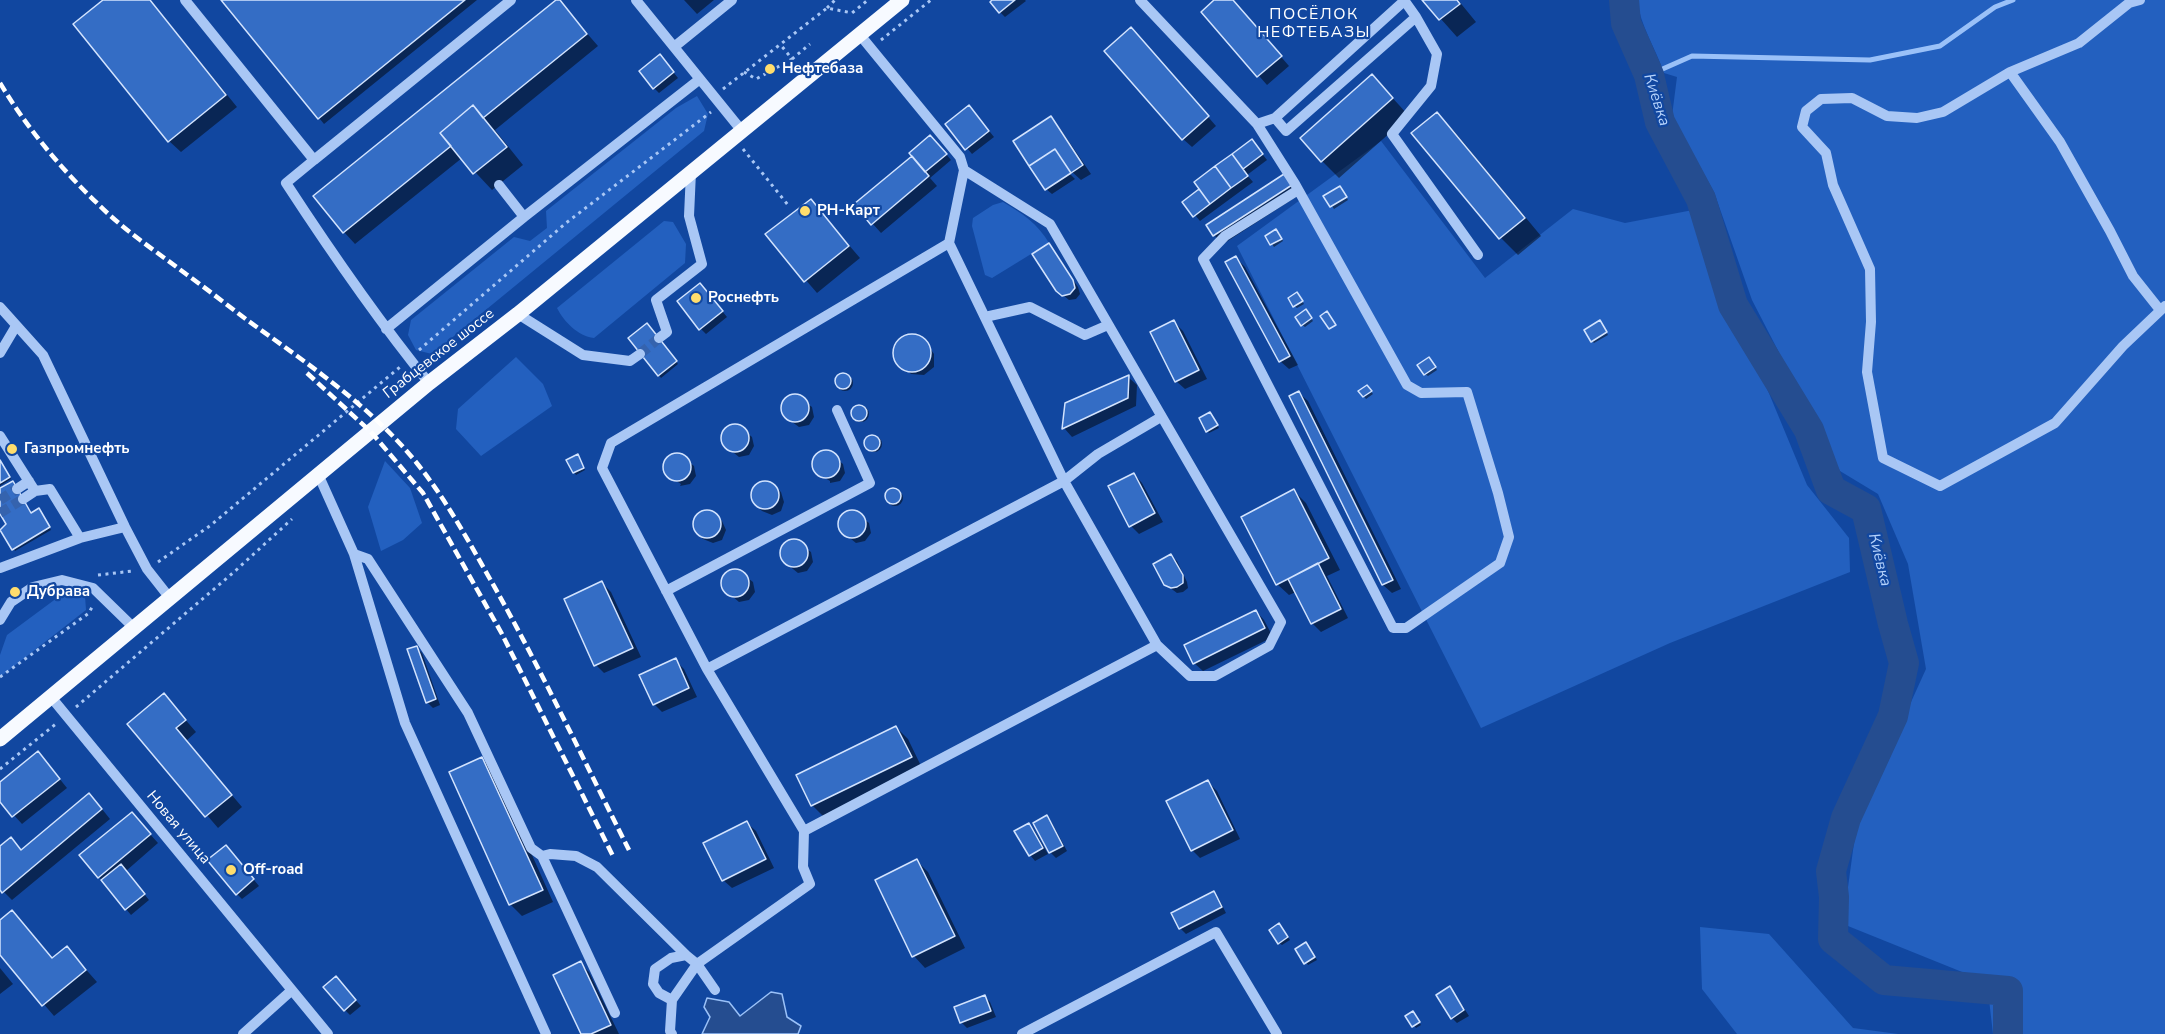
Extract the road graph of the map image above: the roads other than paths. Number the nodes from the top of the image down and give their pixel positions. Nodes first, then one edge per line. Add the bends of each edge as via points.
1 (185, 0) edge
2 (510, 0) edge
3 (636, 0) edge
4 (732, 0) edge
5 (902, 0) edge
6 (1140, 0) edge
7 (1404, 0) edge
8 (2140, 0) edge
9 (1416, 17) junction
10 (860, 35) junction
11 (674, 47) junction
12 (2010, 72) junction
13 (700, 79) junction
14 (1275, 118) junction
15 (1257, 124) junction
16 (742, 131) junction
17 (314, 160) junction
18 (964, 170) junction
19 (691, 172) junction
20 (499, 185) dead end
21 (1299, 190) junction
22 (524, 216) junction
23 (949, 243) junction
24 (1478, 255) dead end
25 (2163, 308) edge
26 (2, 312) edge
27 (518, 314) junction
28 (985, 317) junction
29 (1108, 325) junction
30 (15, 326) junction
31 (386, 329) junction
32 (659, 338) dead end
33 (0, 353) edge
34 (640, 354) tunnel mouth
35 (429, 383) junction
36 (837, 410) dead end
37 (1161, 417) junction
38 (0, 436) edge
39 (318, 474) junction
40 (1065, 481) junction
41 (32, 486) junction
42 (20, 494) tunnel mouth
43 (124, 527) junction
44 (80, 538) junction
45 (354, 555) junction
46 (0, 568) edge
47 (666, 591) junction
48 (169, 597) junction
49 (0, 620) edge
50 (132, 627) junction
51 (1157, 645) junction
52 (706, 669) junction
53 (51, 697) junction
54 (0, 739) edge
55 (804, 831) junction
56 (542, 856) junction
57 (686, 955) junction
58 (697, 964) junction
59 (292, 990) junction
60 (715, 990) dead end
61 (672, 1000) junction
62 (615, 1013) dead end
63 (243, 1034) edge
64 (328, 1034) edge
65 (546, 1034) edge
66 (672, 1034) edge
67 (1022, 1034) edge
68 (1277, 1034) edge

1 - 17 street
2 - 17 street
3 - 11 street
4 - 11 street
5 - 10 main road, Грабцевское шоссе
6 - 15 street
7 - 9 street
7 - 14 street
8 - 12 street via 2129,3 2079,43
9 - 14 street via 1286,131
9 - 24 street via 1437,54 1431,86 1392,134
10 - 16 main road, Грабцевское шоссе
10 - 18 street via 960,157
11 - 13 street
12 - 25 street via 2060,142 2133,276
12 - 25 street via 1943,112 1917,118 1887,116 1852,98 1821,99 1806,111 1802,127 1826,153 1833,185 1870,270 1868,372 1883,458 1940,486 2055,423 2123,346
13 - 16 street
13 - 22 street
14 - 15 street
15 - 21 street
16 - 19 main road, Грабцевское шоссе
17 - 31 street via 286,183
18 - 23 street
18 - 29 street via 1050,224
19 - 27 main road, Грабцевское шоссе
19 - 32 street via 689,216 702,264 656,300 667,332
20 - 22 street
21 - 21 street via 1407,385 1421,393 1467,392 1509,537 1500,563 1406,628 1393,628 1203,259 1225,236
22 - 31 street
23 - 28 street
23 - 47 street via 611,443 602,468
26 - 30 street
27 - 34 street via 583,355 630,361
27 - 35 main road, Грабцевское шоссе
28 - 29 street via 1030,307 1085,335
28 - 40 street
29 - 37 street
30 - 33 street
30 - 43 street via 42,355
31 - 35 street
35 - 39 main road, Грабцевское шоссе
36 - 47 street via 870,483
37 - 40 street via 1098,454
37 - 51 street via 1281,622 1269,646 1215,676 1190,676
38 - 41 street
39 - 45 street
39 - 48 main road, Грабцевское шоссе
40 - 51 street
40 - 52 street
41 - 42 street
41 - 44 street via 50,489
43 - 44 street
43 - 48 street via 147,569
44 - 46 street
45 - 56 street via 369,559 468,713 531,848
45 - 65 street via 405,723
47 - 52 street
48 - 50 main road, Грабцевское шоссе
49 - 50 street via 11,602 33,587 62,580 93,588
50 - 53 main road, Грабцевское шоссе
51 - 55 street
52 - 55 street
53 - 54 main road, Грабцевское шоссе
53 - 59 street, Новая улица
55 - 58 street via 803,867 810,884
56 - 57 street via 576,856 597,867
56 - 62 street
57 - 58 street
57 - 61 street via 671,958 655,969 653,984
58 - 60 street
58 - 61 street
59 - 63 street
59 - 64 street, Новая улица
61 - 66 street
67 - 68 street via 1216,932

